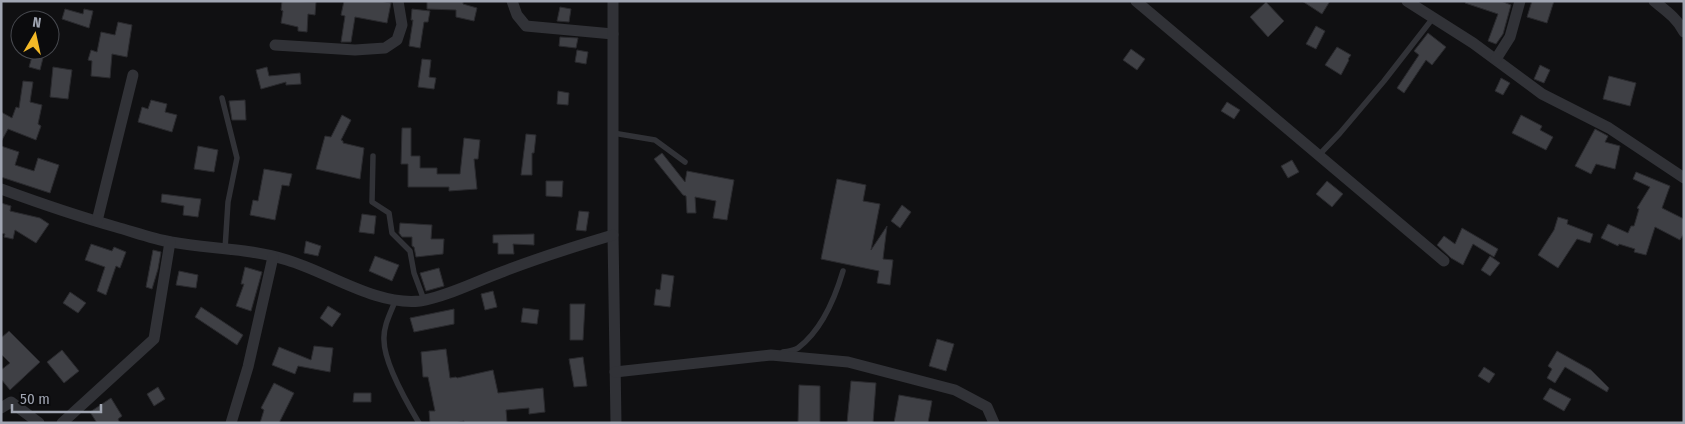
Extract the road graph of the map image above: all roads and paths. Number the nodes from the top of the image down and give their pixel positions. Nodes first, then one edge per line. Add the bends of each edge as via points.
1 (398, 1) edge
2 (512, 1) edge
3 (613, 1) edge
4 (1136, 1) edge
5 (1407, 1) edge
6 (1520, 1) edge
7 (1654, 1) edge
8 (1433, 18) junction
9 (1684, 31) edge
10 (613, 34) junction
11 (274, 44) dead end
12 (1496, 59) junction
13 (133, 75) dead end
14 (222, 98) dead end
15 (613, 133) junction
16 (373, 156) dead end
17 (1318, 156) junction
18 (685, 162) dead end
19 (1684, 178) edge
20 (1, 189) edge
21 (97, 221) junction
22 (613, 234) junction
23 (170, 242) junction
24 (225, 249) junction
25 (273, 256) junction
26 (1444, 261) dead end
27 (843, 271) dead end
28 (396, 299) junction
29 (424, 300) junction
30 (771, 355) junction
31 (615, 372) junction
32 (1, 408) edge
33 (39, 423) edge
34 (62, 423) edge
35 (231, 423) edge
36 (418, 423) edge
37 (616, 423) edge
38 (994, 423) edge

1 - 11 street via 402,25 398,40 385,48 355,50
2 - 10 street via 526,26
3 - 10 street
4 - 17 street
5 - 8 street
6 - 12 street via 1510,37
7 - 9 street via 1673,16
8 - 12 street
8 - 17 lane via 1384,81
10 - 15 street
12 - 19 street via 1542,94 1609,128
13 - 21 street
14 - 24 lane via 237,158 228,202
15 - 18 lane via 655,140
15 - 22 street
16 - 29 lane via 372,202 389,212 392,234 410,251
17 - 26 street
20 - 21 street
21 - 23 street
22 - 29 street
22 - 31 street
23 - 24 street
23 - 34 street via 154,339
24 - 25 street
25 - 28 street via 374,294
25 - 35 street via 248,367
27 - 30 lane via 823,320 810,336 797,349
28 - 29 street
28 - 36 lane via 383,341 390,366
30 - 31 street
30 - 38 street via 848,362 955,390 987,407
31 - 37 street
32 - 33 street via 11,402

